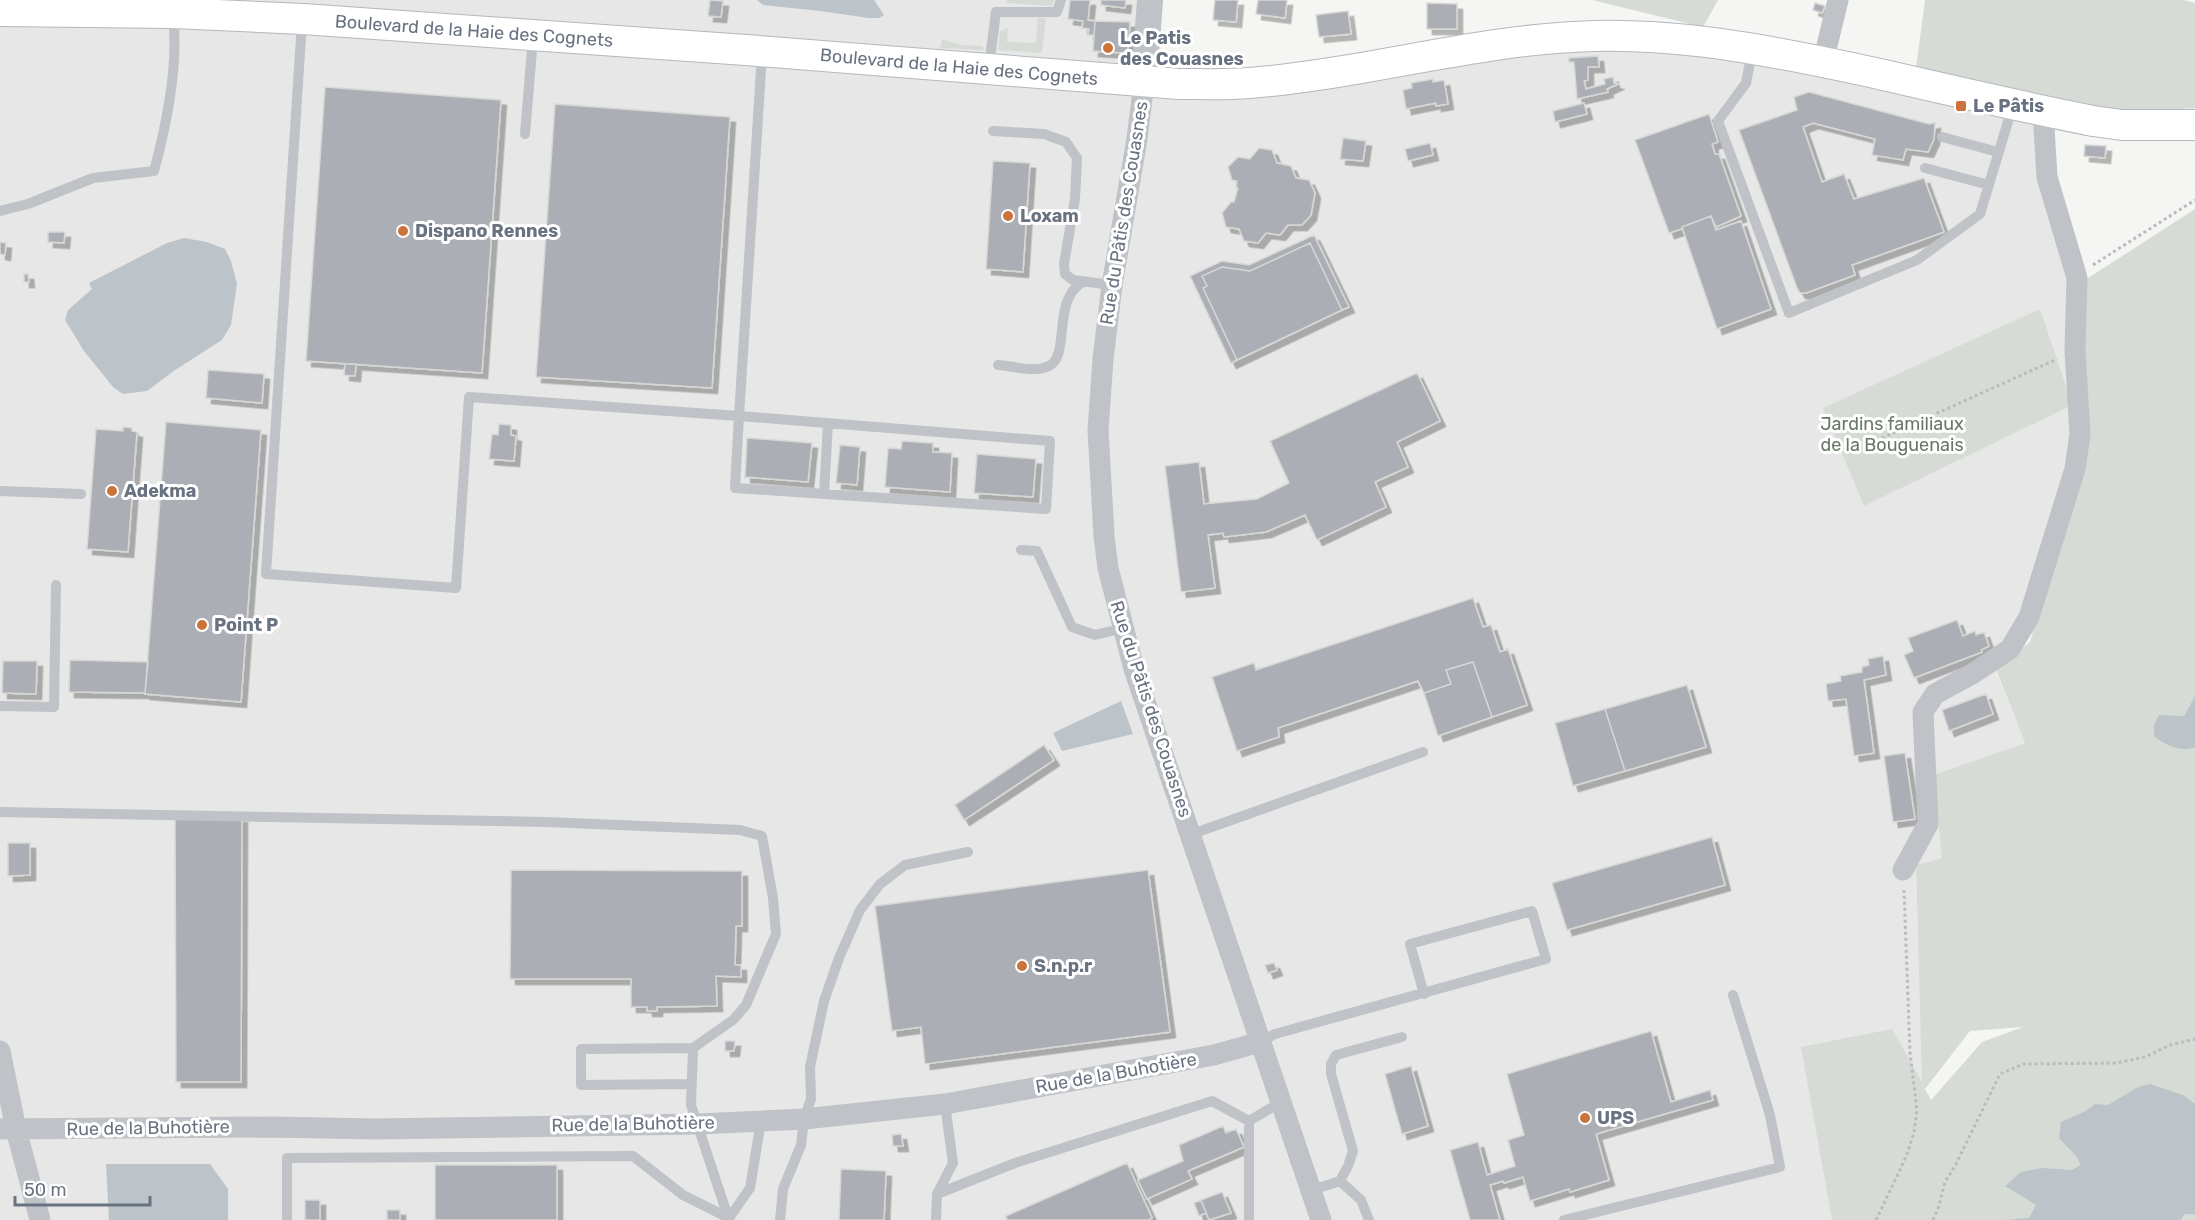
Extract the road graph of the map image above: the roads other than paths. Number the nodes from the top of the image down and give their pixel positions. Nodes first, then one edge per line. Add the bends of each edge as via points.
1 (1061, 0) edge
2 (1149, 0) edge
3 (1838, 0) edge
4 (172, 6) edge
5 (0, 11) edge
6 (303, 19) junction
7 (533, 35) junction
8 (1753, 49) junction
9 (762, 51) junction
10 (1823, 62) junction
11 (989, 69) junction
12 (1144, 82) junction
13 (2013, 104) junction
14 (2043, 111) junction
15 (2195, 125) edge
16 (993, 131) dead end
17 (525, 134) dead end
18 (1942, 137) dead end
19 (1998, 152) junction
20 (1925, 168) dead end
21 (1989, 185) junction
22 (0, 211) edge
23 (1083, 282) junction
24 (1112, 285) junction
25 (998, 365) dead end
26 (739, 416) junction
27 (828, 423) junction
28 (0, 490) edge
29 (81, 494) dead end
30 (824, 494) junction
31 (1021, 550) dead end
32 (56, 585) dead end
33 (1124, 628) junction
34 (0, 706) edge
35 (1423, 752) dead end
36 (0, 812) edge
37 (1192, 834) junction
38 (968, 852) dead end
39 (1903, 870) road end
40 (1424, 994) junction
41 (1733, 996) dead end
42 (1402, 1037) dead end
43 (1260, 1042) junction
44 (693, 1048) junction
45 (0, 1051) edge
46 (691, 1084) junction
47 (1281, 1102) junction
48 (945, 1104) junction
49 (804, 1119) junction
50 (759, 1120) junction
51 (1250, 1121) junction
52 (698, 1124) junction
53 (8, 1129) edge
54 (1340, 1181) junction
55 (1312, 1190) junction
56 (937, 1194) junction
57 (729, 1219) edge
58 (40, 1220) edge
59 (287, 1220) edge
60 (780, 1220) edge
61 (936, 1220) edge
62 (1249, 1220) edge
63 (1321, 1220) edge
64 (1369, 1220) edge
65 (1564, 1220) edge

1 - 11 lane via 1057,12 996,12
2 - 12 street, Rue du Pâtis des Couasnes
3 - 10 street
4 - 5 main road, Boulevard de la Haie des Cognets
4 - 6 main road, Boulevard de la Haie des Cognets
4 - 22 lane via 176,41 164,134 154,171 93,178
6 - 7 main road, Boulevard de la Haie des Cognets
6 - 26 lane via 266,574 456,588 469,397
7 - 9 main road, Boulevard de la Haie des Cognets
7 - 17 lane
8 - 10 main road, Boulevard de la Haie des Cognets
8 - 12 main road, Boulevard de la Haie des Cognets via 1671,37 1592,36 1490,45 1249,83
8 - 21 lane via 1746,83 1718,121 1789,313 1917,260 1980,214
9 - 11 main road, Boulevard de la Haie des Cognets
9 - 26 lane
10 - 13 main road, Boulevard de la Haie des Cognets
11 - 12 main road, Boulevard de la Haie des Cognets
12 - 24 street, Rue du Pâtis des Couasnes
13 - 14 main road, Boulevard de la Haie des Cognets
13 - 19 lane
14 - 15 main road, Boulevard de la Haie des Cognets via 2122,125
14 - 39 street via 2047,177 2077,278 2075,351 2080,434 2075,469 2029,617 2010,649 1935,694 1923,712 1928,824
16 - 23 lane via 1044,134 1066,142 1077,158 1075,199 1064,264 1069,278
18 - 19 lane
19 - 21 lane
20 - 21 lane
23 - 24 lane
23 - 25 lane via 1069,296 1058,357 1050,365 1035,369
24 - 33 street, Rue du Pâtis des Couasnes via 1098,430 1104,536
26 - 27 lane
26 - 30 lane via 735,488
27 - 30 lane
27 - 30 lane via 1050,441 1046,509
28 - 29 lane
31 - 33 lane via 1037,551 1072,627 1095,635
32 - 34 lane via 54,707
33 - 37 street, Rue du Pâtis des Couasnes via 1134,669
35 - 37 lane
36 - 44 lane via 546,822 740,830 762,836 774,898 776,934 742,1010
37 - 43 street, Rue du Pâtis des Couasnes
38 - 49 lane via 904,865 880,884 860,910 824,1001 810,1067 811,1099
40 - 40 lane via 1546,959 1532,911 1410,944
40 - 43 lane via 1275,1034
41 - 65 lane via 1770,1115 1780,1167
42 - 54 lane via 1336,1055 1331,1064 1353,1151
43 - 47 street, Rue du Pâtis des Couasnes
43 - 48 street, Rue de la Buhotière via 1214,1055
44 - 46 lane
44 - 46 lane via 581,1049 581,1085
45 - 53 street
46 - 52 lane via 691,1105
47 - 51 lane
47 - 55 street, Rue du Pâtis des Couasnes
48 - 49 street, Rue de la Buhotière
48 - 56 lane via 953,1163
49 - 50 street, Rue de la Buhotière
49 - 60 lane via 801,1145 783,1189
50 - 52 street, Rue de la Buhotière
50 - 57 lane via 750,1188
51 - 56 lane via 1212,1101 1015,1163
51 - 62 lane
52 - 53 street, Rue de la Buhotière
52 - 57 lane
53 - 58 street
54 - 55 lane
54 - 64 lane via 1361,1200
55 - 63 street, Rue du Pâtis des Couasnes
56 - 61 lane
57 - 59 lane via 683,1195 633,1156 287,1158

